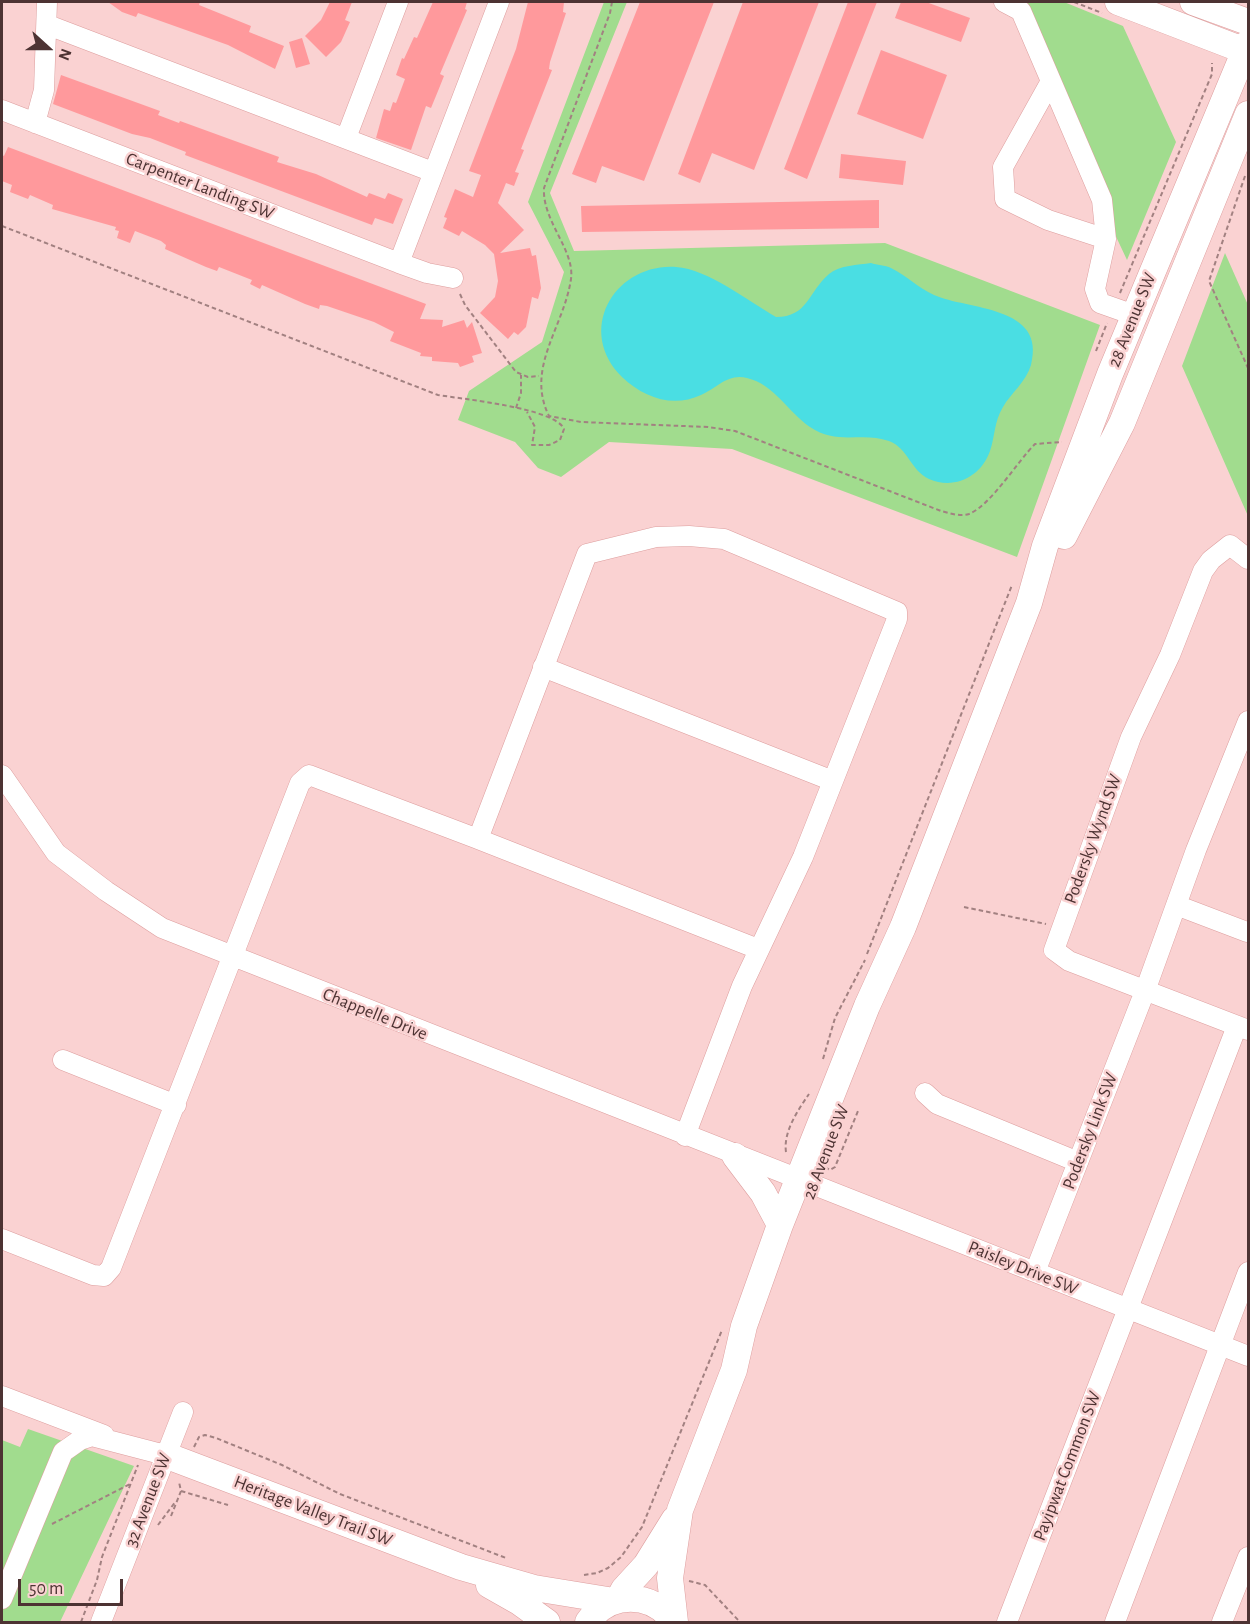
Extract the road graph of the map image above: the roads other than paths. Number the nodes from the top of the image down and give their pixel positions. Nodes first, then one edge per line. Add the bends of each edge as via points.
1 (47, 2) edge
2 (398, 2) edge
3 (498, 2) edge
4 (1004, 2) edge
5 (1118, 2) edge
6 (1193, 2) edge
7 (1248, 22) edge
8 (48, 25) junction
9 (1247, 49) edge
10 (1051, 81) junction
11 (2, 110) edge
12 (1248, 114) edge
13 (34, 123) junction
14 (346, 138) junction
15 (433, 172) junction
16 (1106, 239) junction
17 (399, 263) junction
18 (453, 278) road end
19 (1126, 307) junction
20 (1248, 559) edge
21 (1029, 603) junction
22 (543, 667) junction
23 (1248, 721) edge
24 (2, 775) edge
25 (833, 781) junction
26 (478, 839) junction
27 (1176, 905) junction
28 (1248, 931) edge
29 (758, 949) junction
30 (234, 958) junction
31 (1145, 991) junction
32 (1244, 1024) edge
33 (63, 1060) dead end
34 (925, 1093) dead end
35 (176, 1105) junction
36 (685, 1136) junction
37 (735, 1156) junction
38 (1078, 1162) junction
39 (814, 1178) junction
40 (780, 1225) junction
41 (2, 1239) edge
42 (1035, 1272) junction
43 (1248, 1272) edge
44 (1129, 1310) junction
45 (1220, 1346) junction
46 (1248, 1356) edge
47 (734, 1370) junction
48 (2, 1396) edge
49 (183, 1412) dead end
50 (121, 1442) junction
51 (155, 1452) junction
52 (681, 1510) junction
53 (1248, 1557) edge
54 (461, 1567) junction
55 (2, 1599) edge
56 (616, 1600) junction
57 (101, 1623) edge
58 (547, 1623) edge
59 (588, 1623) edge
60 (674, 1623) edge
61 (1007, 1623) edge
62 (1114, 1623) edge
63 (1222, 1623) edge

1 - 8 street
2 - 14 street
3 - 15 street
4 - 10 street via 1021,11
5 - 9 main road
6 - 7 main road
8 - 13 street via 44,90
8 - 14 street
9 - 19 main road, 28 Avenue SW
10 - 16 street via 1102,200
10 - 16 street via 1004,167 1005,199 1048,220
11 - 13 street, Carpenter Landing SW
12 - 21 main road, 28 Avenue SW via 1122,423
13 - 17 street, Carpenter Landing SW
14 - 15 street
15 - 17 street
16 - 19 street via 1095,289 1100,303
17 - 18 street, Carpenter Landing SW
19 - 21 main road, 28 Avenue SW
20 - 31 street, Podersky Wynd SW via 1230,545 1211,560 1197,584 1170,655 1131,737 1054,950 1060,956
21 - 39 main road, 28 Avenue SW via 903,927 867,1006
22 - 25 street
22 - 25 street via 587,554 656,537 689,536 724,539 752,549 897,612
22 - 26 street
23 - 27 street, Podersky Link SW
24 - 30 street, Chappelle Drive via 56,852 162,928
25 - 29 street via 800,865
26 - 29 street
26 - 30 street via 309,775 300,783
27 - 28 street
27 - 31 street, Podersky Link SW
29 - 36 street
30 - 35 street
30 - 36 street, Chappelle Drive
31 - 32 street, Podersky Wynd SW
31 - 38 street, Podersky Link SW
32 - 44 street, Payipwat Common SW via 1133,1290
33 - 35 street
34 - 38 street via 936,1104
35 - 41 street via 111,1268 104,1276
36 - 37 street, Chappelle Drive
37 - 39 street, Chappelle Drive
37 - 40 main road via 764,1193
38 - 42 street, Podersky Link SW
39 - 40 main road, 28 Avenue SW
39 - 42 street, Paisley Drive SW
39 - 47 main road, 28 Avenue SW via 763,1317
40 - 47 main road, 28 Avenue SW via 744,1326
42 - 44 street, Paisley Drive SW
43 - 45 street
44 - 45 street, Paisley Drive SW
44 - 61 street, Payipwat Common SW
45 - 46 street, Paisley Drive SW
45 - 62 street
47 - 52 main road, 28 Avenue SW
48 - 50 street
49 - 51 street, 32 Avenue SW
50 - 51 street
50 - 55 street via 92,1436 63,1452
51 - 54 main road, Heritage Valley Trail SW
51 - 57 street, 32 Avenue SW
52 - 56 main road, 28 Avenue SW via 646,1565
52 - 60 main road, 28 Avenue SW via 671,1564
53 - 63 street
54 - 56 main road, Heritage Valley Trail SW via 534,1588
54 - 58 main road, Heritage Valley Trail SW
56 - 59 main road, 28 Avenue SW via 600,1609
56 - 60 main road, Heritage Valley Trail SW via 646,1600

